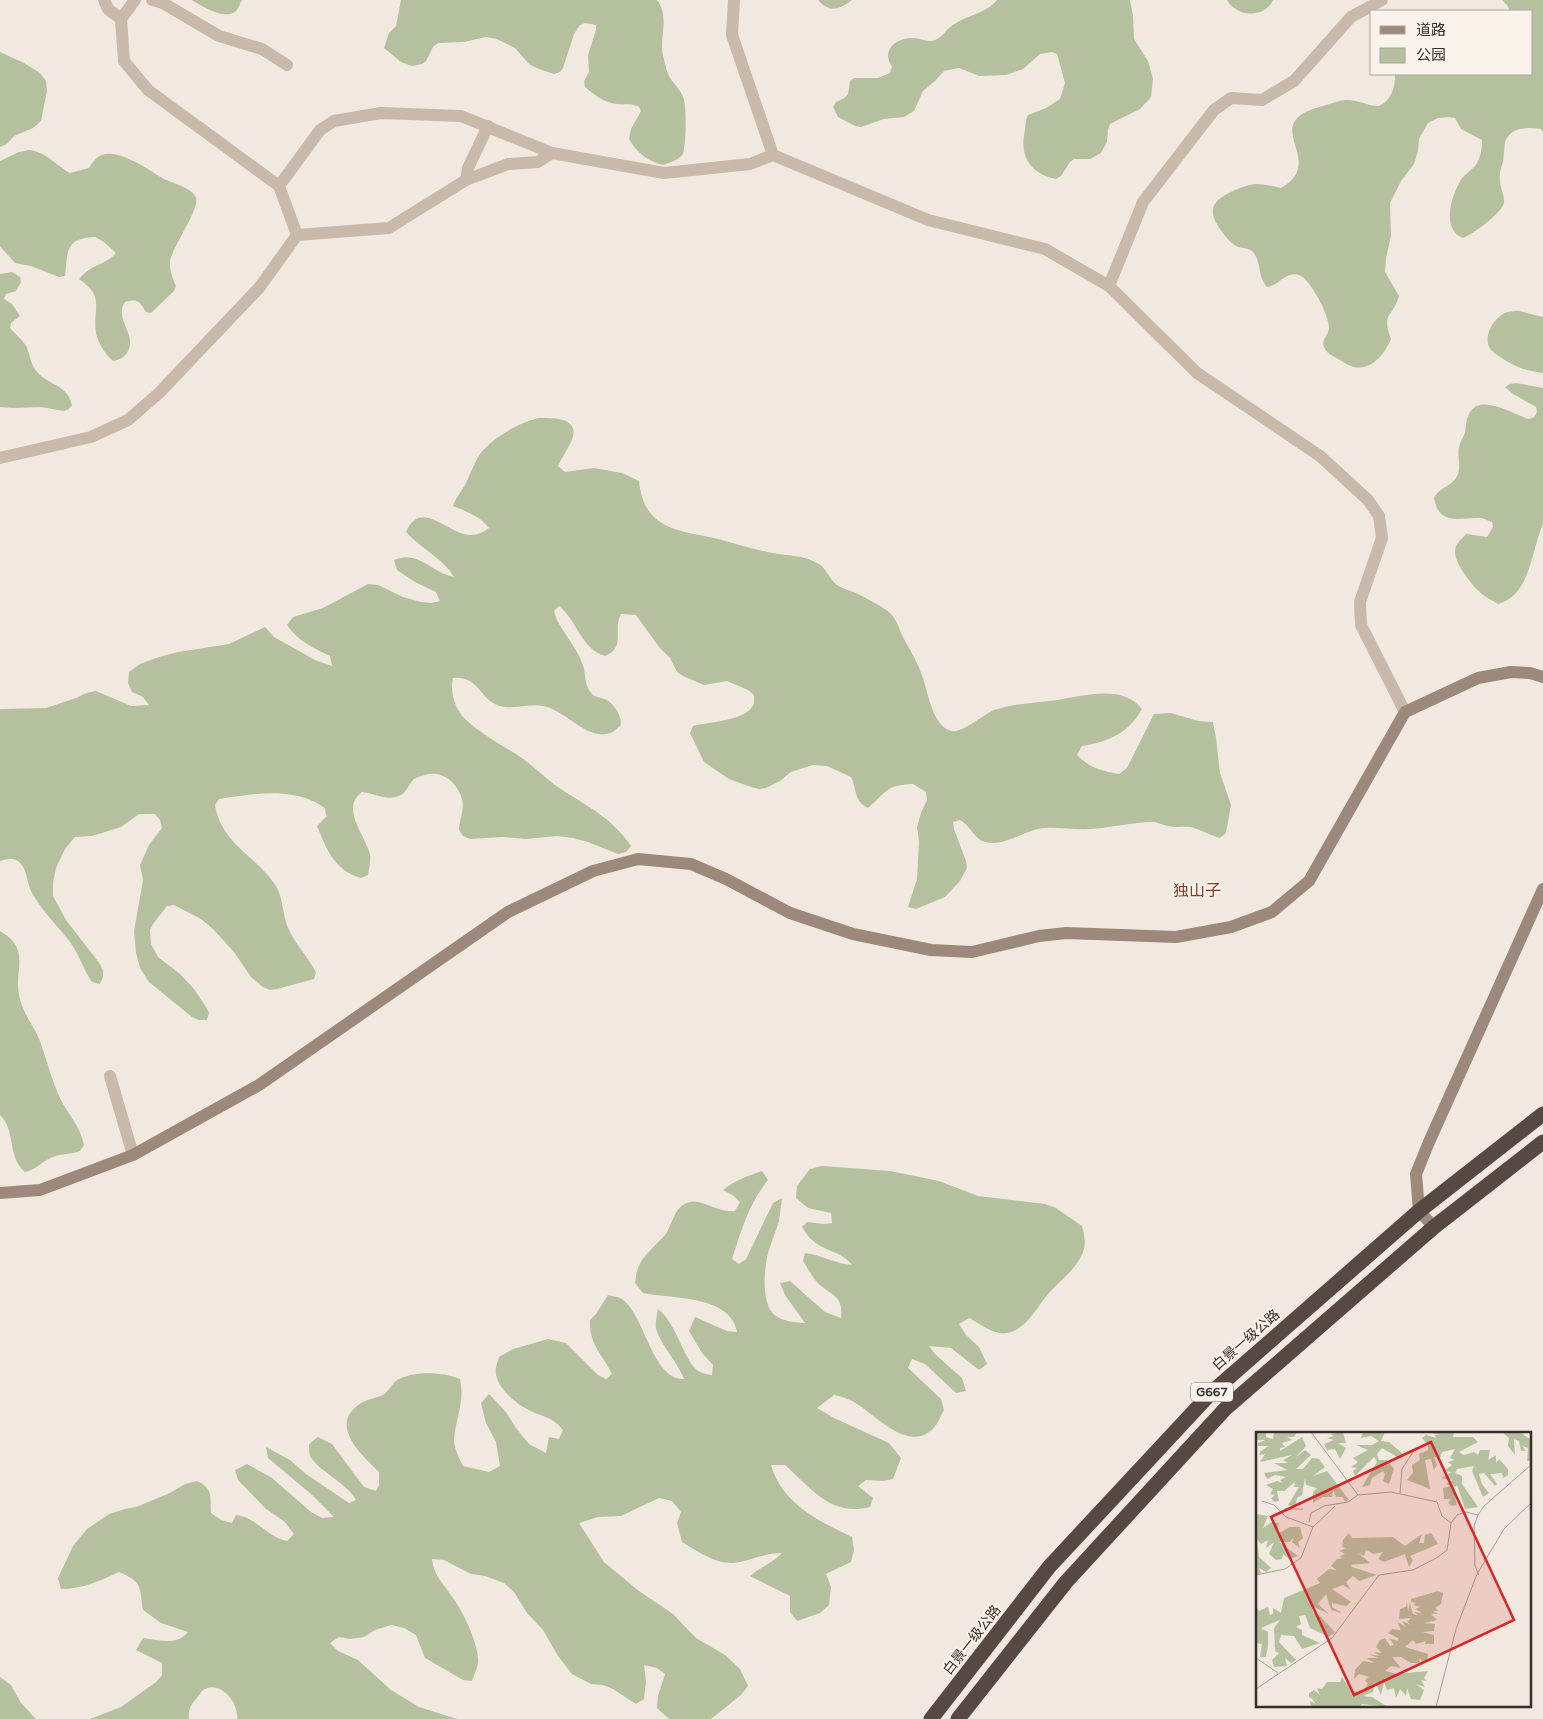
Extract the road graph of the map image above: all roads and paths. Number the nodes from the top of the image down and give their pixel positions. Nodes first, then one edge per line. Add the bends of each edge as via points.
1 (104, 0) edge
2 (135, 0) edge
3 (152, 0) edge
4 (734, 0) edge
5 (1382, 0) edge
6 (121, 19) junction
7 (286, 65) dead end
8 (488, 126) junction
9 (552, 153) junction
10 (773, 155) junction
11 (466, 180) junction
12 (279, 186) junction
13 (297, 235) junction
14 (1109, 286) junction
15 (0, 458) edge
16 (1543, 677) edge
17 (1405, 712) junction
18 (1543, 889) edge
19 (110, 1076) dead end
20 (1543, 1114) edge
21 (1543, 1142) edge
22 (133, 1155) junction
23 (0, 1193) edge
24 (1419, 1211) junction
25 (1434, 1227) junction
26 (931, 1719) edge
27 (958, 1719) edge

1 - 6 street via 108,9
2 - 6 street
3 - 7 street via 163,3 219,36 262,50
4 - 10 street via 732,35
5 - 14 street via 1351,17 1294,81 1262,100 1231,98 1214,110 1143,202
6 - 12 street via 124,61 148,90
8 - 9 street
8 - 11 street via 468,168
8 - 12 street via 461,116 381,113 334,121 320,130
9 - 10 street via 664,172 750,164
9 - 11 street via 538,162 508,164
10 - 14 street via 928,220 1045,249
11 - 13 street via 389,228
12 - 13 street
13 - 15 street via 258,288 159,393 128,420 91,437
14 - 17 street via 1197,373 1320,456 1368,500 1379,516 1382,538 1360,602 1361,625
16 - 17 street via 1511,672 1478,678
17 - 22 street via 1308,881 1272,912 1231,927 1176,937 1066,933 972,952 931,950 853,934 790,913 691,864 638,859 593,871 508,912 260,1086
18 - 24 street via 1416,1174
19 - 22 street
20 - 24 highway, 白景一级公路 / G667
21 - 25 highway, G667
22 - 23 street via 40,1190
24 - 25 street
24 - 26 highway, 白景一级公路 / G667 via 1211,1393 1049,1567
25 - 27 highway, G667 via 1226,1408 1066,1582

